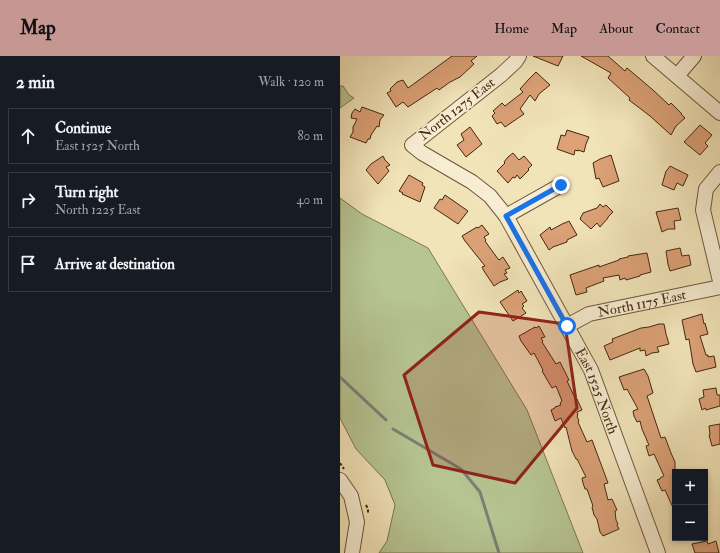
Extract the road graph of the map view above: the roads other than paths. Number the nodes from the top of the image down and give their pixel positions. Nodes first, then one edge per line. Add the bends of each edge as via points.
1 (519, 56) edge
2 (653, 56) edge
3 (694, 56) edge
4 (677, 76) junction
5 (720, 113) edge
6 (412, 144) joint
7 (720, 172) edge
8 (561, 185) dead end
9 (506, 216) junction
10 (720, 281) edge
11 (720, 287) edge
12 (567, 326) junction
13 (340, 480) edge
14 (352, 553) edge
15 (658, 553) edge

1 - 6 street, North 1275 East via 500,75
2 - 4 street
3 - 4 street
4 - 5 street
6 - 9 street, East 1525 North via 422,153 472,182 490,196
7 - 10 street via 706,189 703,210
8 - 9 street
9 - 12 street, East 1525 North
11 - 12 street, North 1175 East via 589,314
12 - 15 street, East 1525 North via 591,370
13 - 14 street via 351,496 357,522

